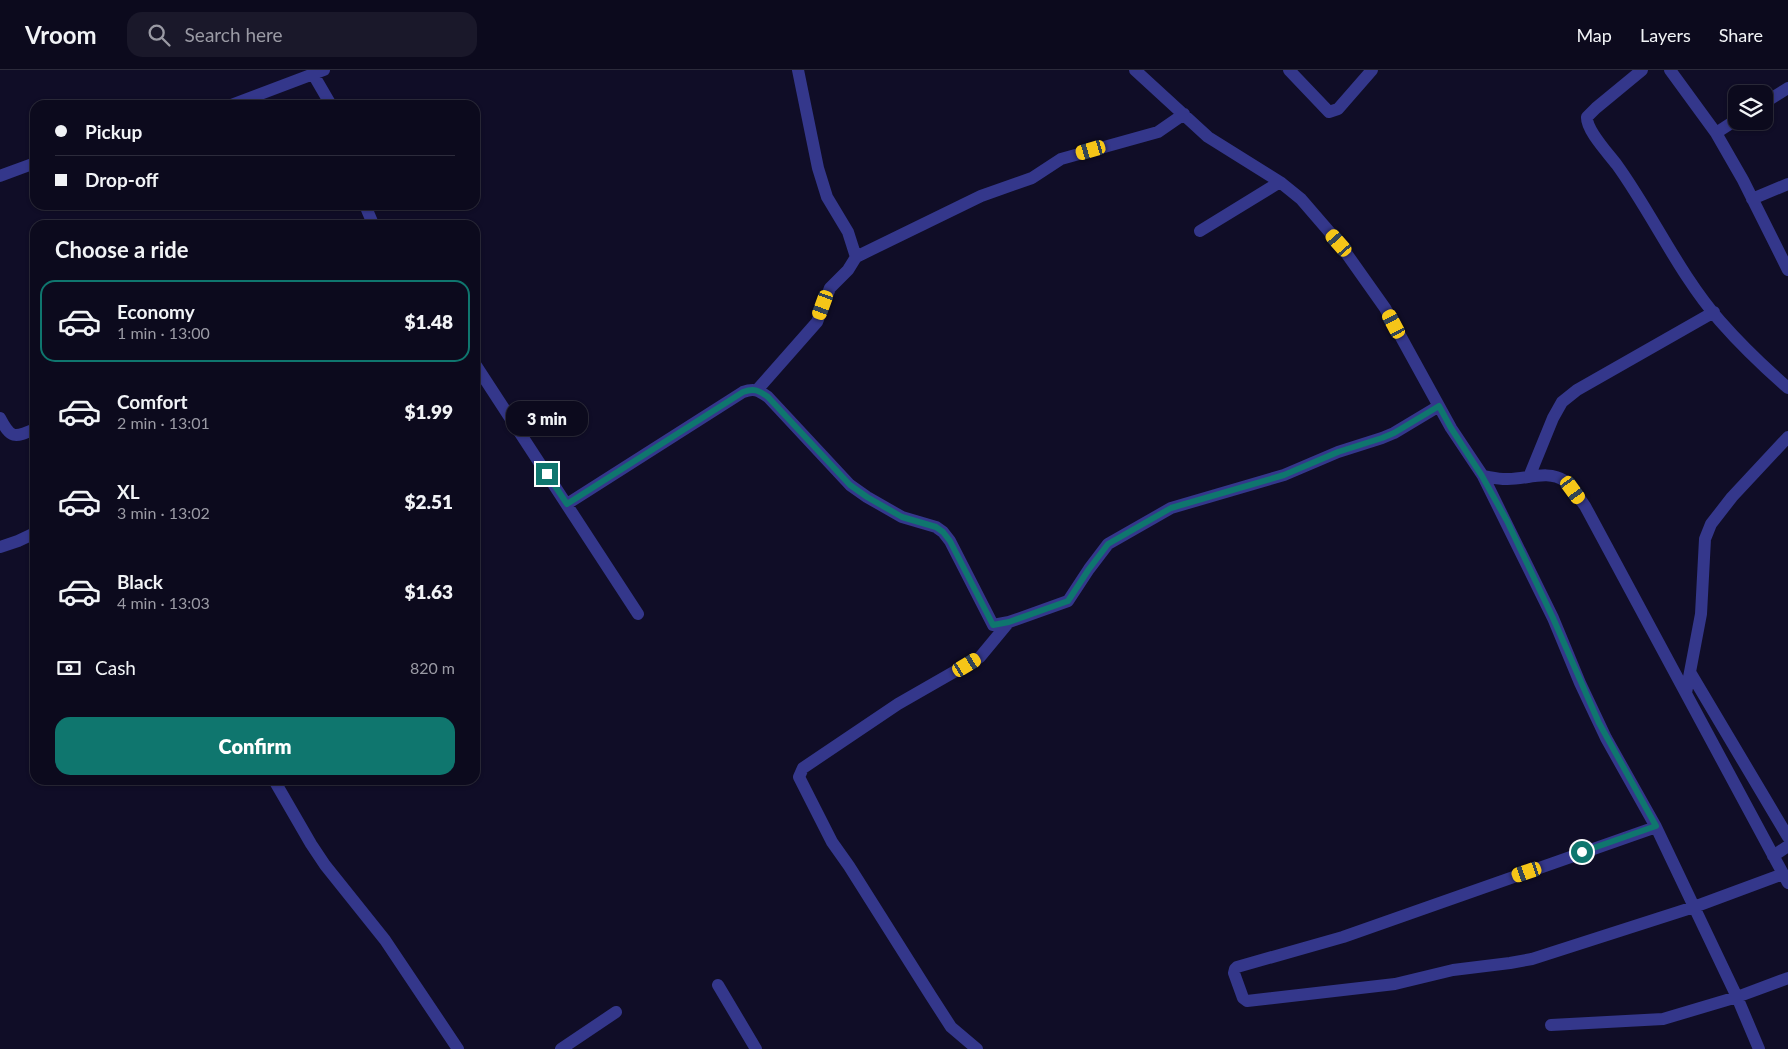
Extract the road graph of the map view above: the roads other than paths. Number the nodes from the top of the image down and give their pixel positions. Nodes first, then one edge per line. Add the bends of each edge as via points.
1 (798, 70) edge
2 (1135, 70) edge
3 (1289, 70) edge
4 (1372, 70) edge
5 (1642, 70) edge
6 (1670, 70) edge
7 (318, 72) edge
8 (1788, 88) edge
9 (1773, 97) edge
10 (245, 100) edge
11 (329, 100) edge
12 (1184, 114) junction
13 (1728, 125) edge
14 (1716, 133) junction
15 (30, 165) edge
16 (0, 176) edge
17 (1280, 182) junction
18 (1788, 184) edge
19 (1752, 199) junction
20 (1200, 231) dead end
21 (856, 257) junction
22 (1788, 270) edge
23 (1714, 312) junction
24 (480, 372) edge
25 (1788, 388) edge
26 (757, 390) junction
27 (1439, 406) junction
28 (0, 418) edge
29 (30, 431) edge
30 (1788, 437) edge
31 (1482, 476) junction
32 (1528, 477) junction
33 (567, 504) junction
34 (30, 536) edge
35 (0, 547) edge
36 (638, 614) dead end
37 (1009, 622) junction
38 (1690, 672) junction
39 (1686, 693) junction
40 (277, 785) edge
41 (1656, 826) junction
42 (1788, 837) edge
43 (1788, 846) edge
44 (1773, 856) junction
45 (1786, 878) edge
46 (1694, 907) junction
47 (1788, 978) edge
48 (718, 985) dead end
49 (1737, 997) junction
50 (616, 1012) dead end
51 (1551, 1025) dead end
52 (458, 1049) edge
53 (561, 1049) edge
54 (756, 1049) edge
55 (977, 1049) edge
56 (1759, 1049) edge

1 - 21 street via 826,197 848,232
2 - 12 street
3 - 4 street via 1330,112 1338,109
5 - 23 street via 1596,108 1587,117 1587,122
6 - 14 street
7 - 10 street
7 - 11 street
8 - 9 street
12 - 17 street via 1208,137
12 - 21 street via 1158,132 1061,159 1032,178 981,196
13 - 14 street
14 - 19 street
15 - 16 street
17 - 20 street
17 - 27 street via 1301,199 1362,274 1385,308
18 - 19 street
19 - 22 street
21 - 26 street via 830,288 817,322
23 - 25 street
23 - 32 street via 1577,390 1562,402 1552,418
24 - 33 street
26 - 33 street via 743,392
26 - 37 street via 768,397 850,485 902,517 943,532 993,625
27 - 31 street
27 - 37 street via 1382,438 1284,475 1171,508 1108,544 1068,601
28 - 29 street via 13,436
30 - 38 street via 1711,524 1705,539 1701,614
31 - 32 street
31 - 41 street via 1553,618 1599,723
32 - 39 street via 1553,477 1564,481 1585,506
33 - 36 street
34 - 35 street
37 - 55 street via 980,657 898,704 803,768 799,777 832,842 951,1027
38 - 39 street
38 - 42 street
39 - 44 street
40 - 52 street via 325,865 385,940
41 - 46 street
41 - 46 street via 1343,937 1238,967 1234,973 1243,998 1247,1001 1395,984 1453,970 1532,959
43 - 44 street
44 - 45 street
45 - 46 street
46 - 49 street
47 - 49 street
48 - 54 street
49 - 51 street via 1663,1019
49 - 56 street
50 - 53 street

